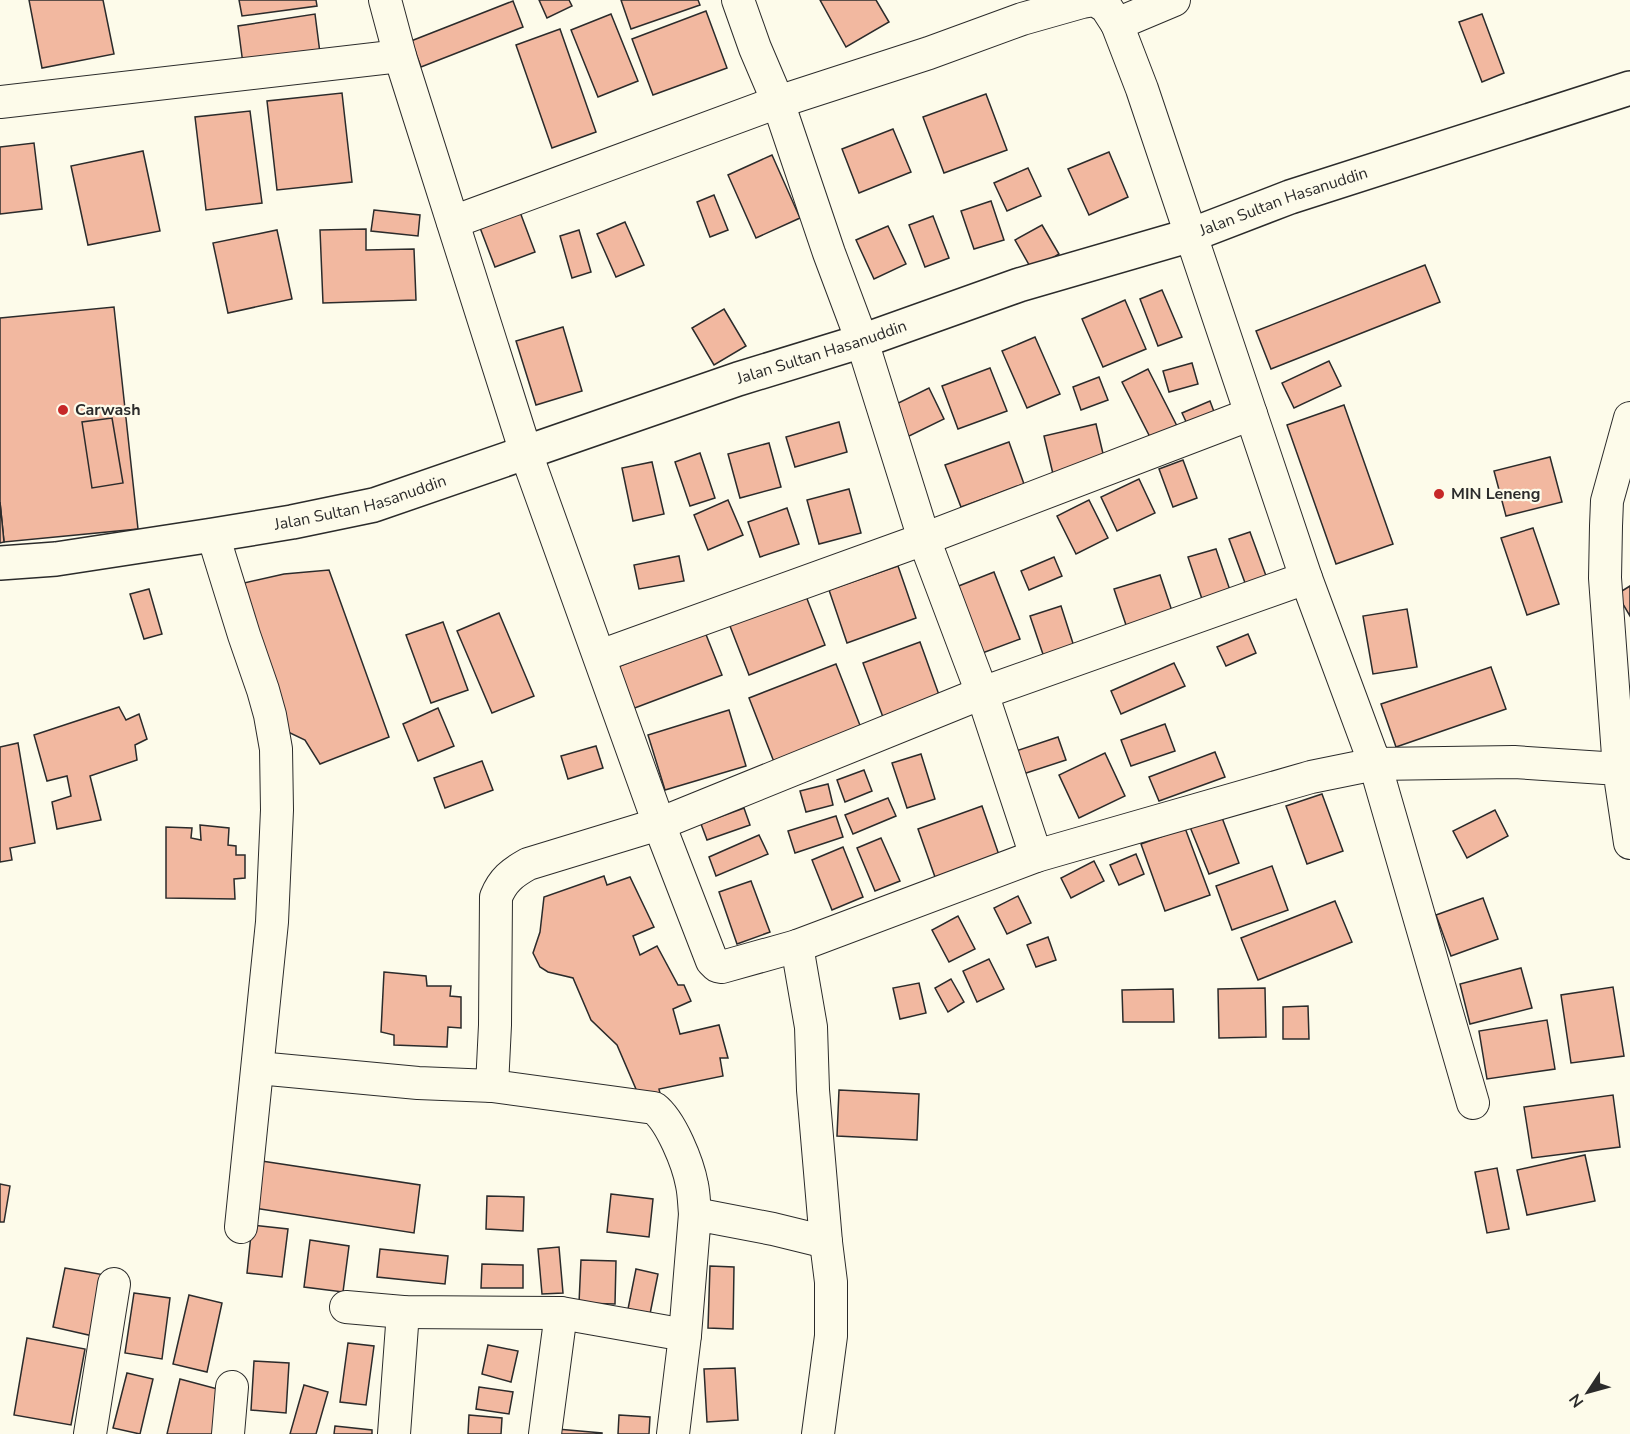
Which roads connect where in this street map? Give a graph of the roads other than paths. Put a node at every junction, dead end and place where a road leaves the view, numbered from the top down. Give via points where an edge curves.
1 (385, 0) edge
2 (738, 0) edge
3 (1174, 0) edge
4 (1117, 24) junction
5 (400, 56) junction
6 (1630, 88) edge
7 (0, 102) edge
8 (778, 102) junction
9 (453, 222) junction
10 (1191, 236) junction
11 (862, 341) junction
12 (1251, 414) junction
13 (1630, 418) edge
14 (526, 453) junction
15 (213, 535) junction
16 (924, 539) junction
17 (0, 563) edge
18 (1306, 578) junction
19 (600, 656) junction
20 (982, 693) junction
21 (1375, 764) junction
22 (1619, 769) junction
23 (659, 824) junction
24 (1630, 843) edge
25 (1036, 856) junction
26 (797, 946) junction
27 (258, 1068) junction
28 (492, 1086) junction
29 (1473, 1103) dead end
30 (695, 1214) junction
31 (241, 1227) dead end
32 (825, 1242) junction
33 (114, 1284) dead end
34 (346, 1307) dead end
35 (403, 1312) junction
36 (561, 1313) junction
37 (685, 1335) junction
38 (232, 1387) dead end
39 (90, 1434) edge
40 (228, 1434) edge
41 (394, 1434) edge
42 (545, 1434) edge
43 (673, 1434) edge
44 (818, 1434) edge

1 - 5 street
2 - 8 street
3 - 4 street
4 - 8 street via 1098,2 1082,2
4 - 10 street
5 - 7 street
5 - 9 street
6 - 10 main road, Jalan Sultan Hasanuddin via 1290,197
8 - 9 street
8 - 11 street
9 - 14 street
10 - 11 main road, Jalan Sultan Hasanuddin via 1019,285
10 - 12 street
11 - 14 main road, Jalan Sultan Hasanuddin via 738,379
11 - 16 street
12 - 16 street
12 - 18 street
13 - 22 street via 1609,493 1606,526 1605,578
14 - 15 main road, Jalan Sultan Hasanuddin via 374,505
14 - 19 street
15 - 17 main road, Jalan Sultan Hasanuddin via 56,559
15 - 27 street via 263,690 276,749 278,810 272,922
16 - 19 street
16 - 20 street
18 - 20 street
18 - 21 street
19 - 23 street
20 - 23 street
20 - 25 street
21 - 22 street via 1514,762
21 - 25 street via 1311,777
21 - 29 street
22 - 24 street
23 - 26 street via 717,966 733,966
23 - 28 street via 528,864 511,873 501,885 496,897
25 - 26 street
26 - 32 street via 811,1027
27 - 28 street
27 - 31 street
28 - 30 street via 654,1108 669,1124 689,1173
30 - 32 street
30 - 37 street
32 - 44 street via 831,1282 831,1336
33 - 39 street
34 - 35 street
35 - 36 street
35 - 41 street
36 - 37 street
36 - 42 street
37 - 43 street
38 - 40 street

